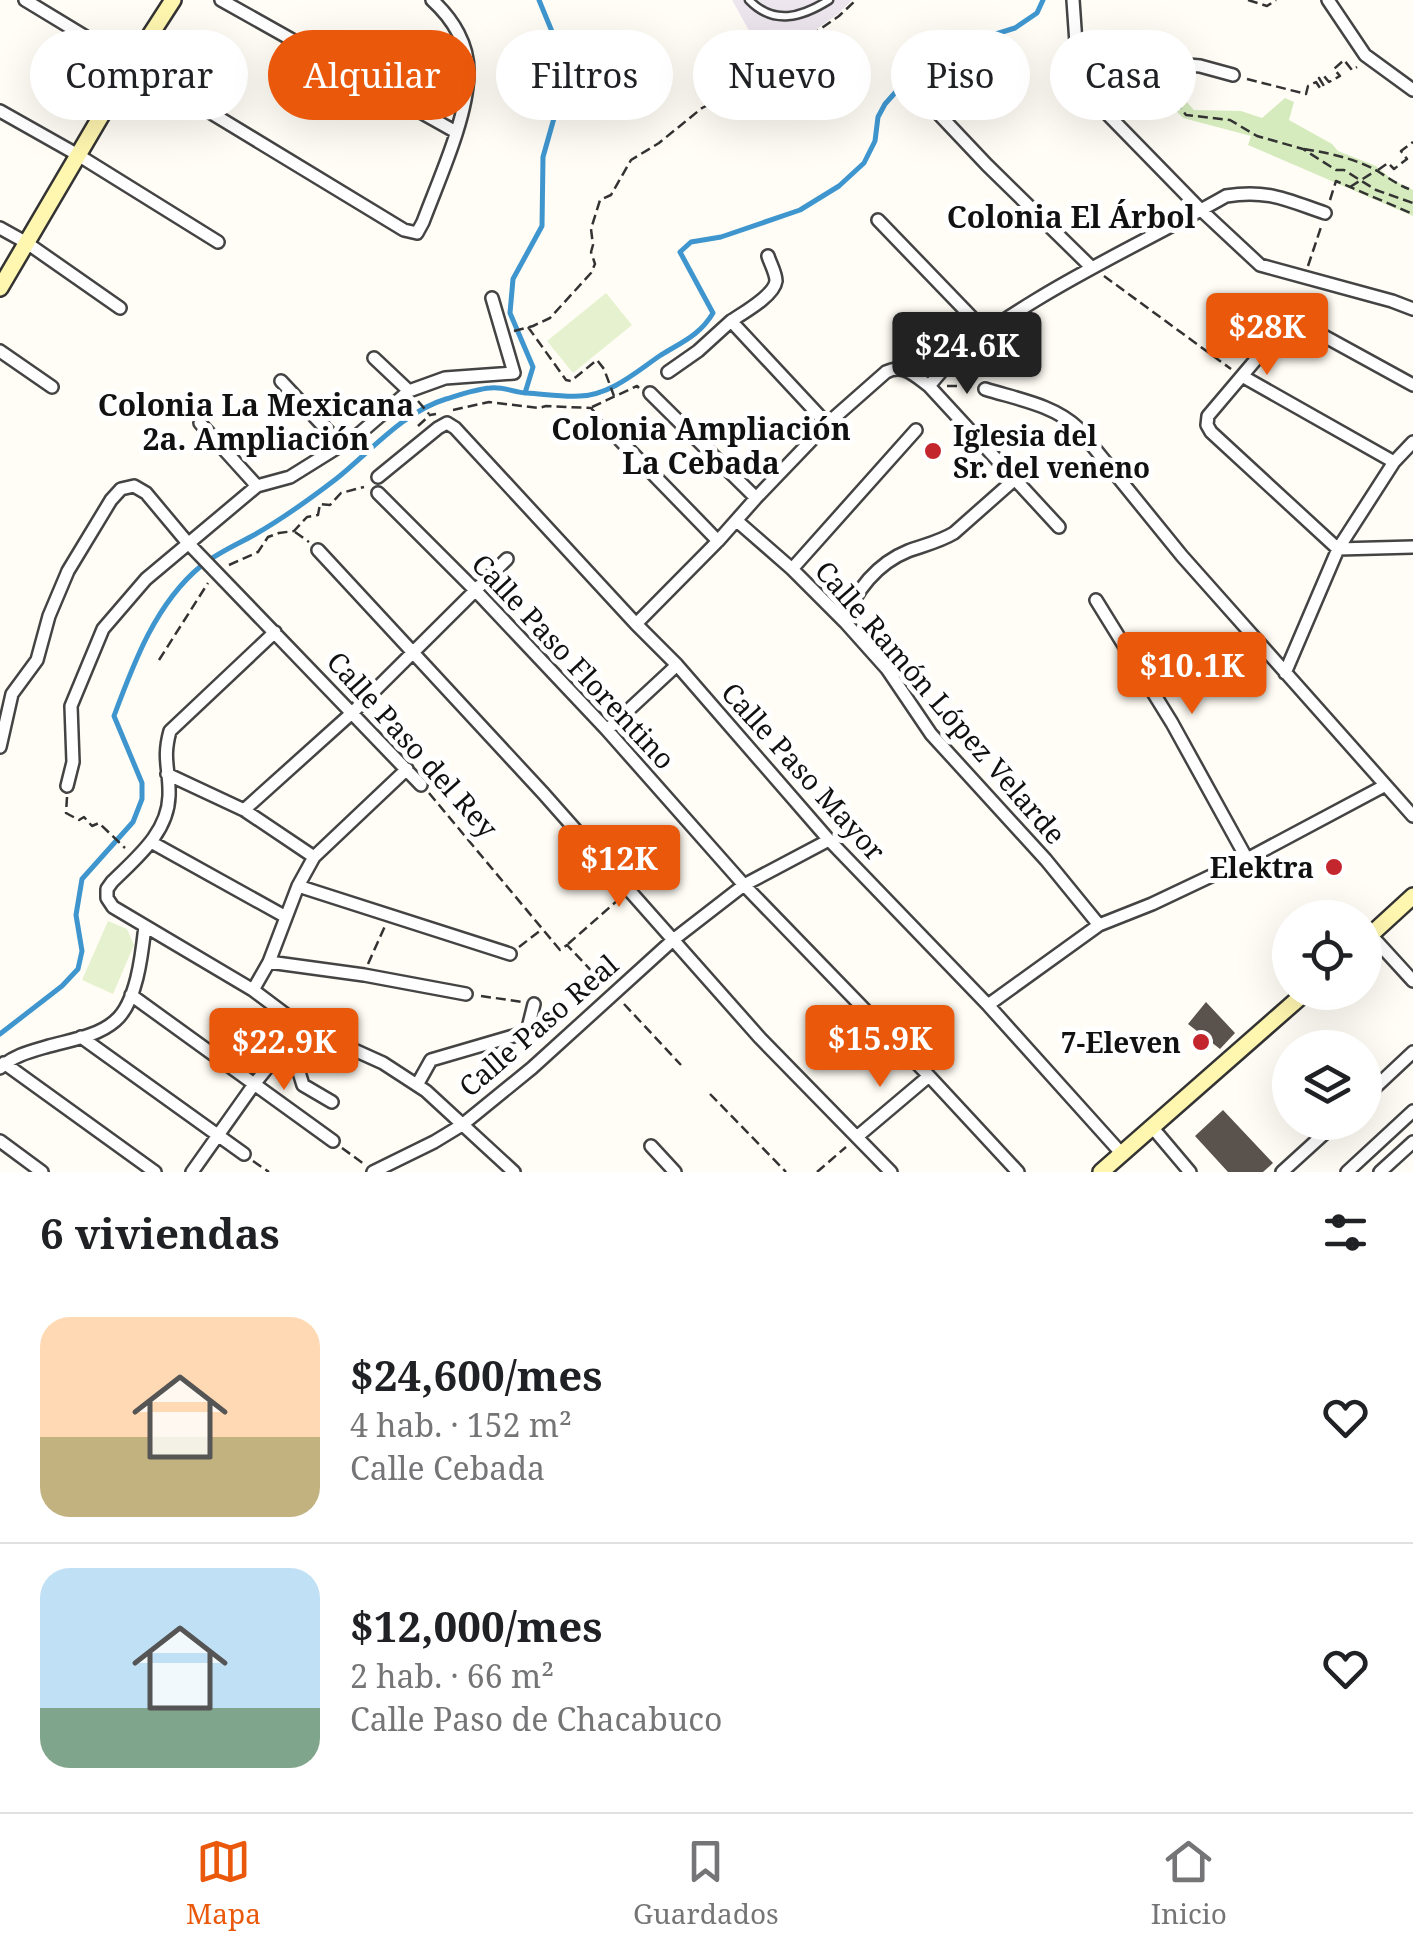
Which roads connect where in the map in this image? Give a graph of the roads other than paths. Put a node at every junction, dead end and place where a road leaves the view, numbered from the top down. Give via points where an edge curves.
1 (25, 0) edge
2 (173, 0) edge
3 (220, 0) edge
4 (432, 0) edge
5 (749, 0) edge
6 (829, 0) edge
7 (1073, 0) edge
8 (1328, 0) edge
9 (73, 30) edge
10 (153, 30) edge
11 (1233, 75) road end
12 (1413, 90) edge
13 (0, 111) edge
14 (99, 120) edge
15 (221, 120) edge
16 (945, 120) edge
17 (1113, 120) edge
18 (456, 132) junction
19 (78, 156) junction
20 (1201, 210) junction
21 (1325, 213) road end
22 (878, 220) dead end
23 (0, 228) edge
24 (218, 242) dead end
25 (26, 243) junction
26 (768, 256) dead end
27 (1091, 266) junction
28 (0, 288) edge
29 (492, 298) dead end
30 (120, 308) dead end
31 (1413, 309) edge
32 (731, 321) junction
33 (985, 331) junction
34 (0, 352) edge
35 (374, 358) dead end
36 (668, 372) dead end
37 (1242, 376) junction
38 (281, 380) dead end
39 (1413, 385) edge
40 (929, 386) junction
41 (52, 387) dead end
42 (985, 389) dead end
43 (409, 391) junction
44 (650, 393) road end
45 (200, 423) dead end
46 (827, 424) junction
47 (916, 430) dead end
48 (613, 433) dead end
49 (1413, 442) edge
50 (341, 445) junction
51 (1394, 462) junction
52 (378, 477) dead end
53 (1015, 479) junction
54 (257, 486) junction
55 (378, 494) dead end
56 (756, 498) junction
57 (737, 520) junction
58 (1059, 527) dead end
59 (718, 542) junction
60 (191, 546) junction
61 (1413, 547) edge
62 (1338, 549) junction
63 (318, 550) road end
64 (507, 559) dead end
65 (792, 569) junction
66 (475, 590) junction
67 (1096, 600) dead end
68 (845, 622) junction
69 (636, 624) junction
70 (275, 632) junction
71 (412, 653) junction
72 (677, 665) junction
73 (1285, 673) junction
74 (353, 712) junction
75 (607, 730) junction
76 (0, 748) edge
77 (407, 769) junction
78 (166, 774) junction
79 (421, 785) road end
80 (68, 786) dead end
81 (1384, 786) junction
82 (244, 810) junction
83 (1413, 816) edge
84 (829, 840) junction
85 (151, 842) junction
86 (314, 857) junction
87 (1247, 859) junction
88 (744, 885) junction
89 (298, 886) junction
90 (1413, 896) edge
91 (286, 917) junction
92 (1099, 925) junction
93 (1382, 925) edge
94 (145, 926) junction
95 (672, 940) junction
96 (1382, 951) edge
97 (510, 954) road end
98 (269, 962) junction
99 (1413, 981) edge
100 (253, 990) junction
101 (466, 994) road end
102 (132, 995) junction
103 (534, 1004) road end
104 (988, 1005) junction
105 (1285, 1010) edge
106 (301, 1026) junction
107 (80, 1037) junction
108 (289, 1040) junction
109 (1413, 1052) edge
110 (2, 1065) edge
111 (929, 1076) junction
112 (1382, 1080) edge
113 (255, 1083) junction
114 (417, 1085) junction
115 (332, 1102) dead end
116 (1413, 1111) edge
117 (462, 1125) junction
118 (1152, 1127) junction
119 (218, 1135) junction
120 (858, 1136) junction
121 (1317, 1140) edge
122 (333, 1141) road end
123 (0, 1142) edge
124 (1413, 1142) edge
125 (650, 1146) dead end
126 (244, 1154) road end
127 (1122, 1154) junction
128 (1354, 1170) edge
129 (42, 1172) edge
130 (155, 1172) edge
131 (192, 1172) edge
132 (373, 1172) edge
133 (514, 1172) edge
134 (676, 1172) edge
135 (891, 1172) edge
136 (1018, 1172) edge
137 (1101, 1172) edge
138 (1190, 1172) edge
139 (1282, 1172) edge
140 (1380, 1172) edge

1 - 9 street
2 - 10 street
3 - 18 street
4 - 18 street via 461,38 468,70
5 - 6 lane via 780,17 808,14
7 - 11 street via 1076,43
8 - 12 street via 1368,57
13 - 19 street
14 - 19 street
15 - 18 street via 416,232
16 - 27 street
17 - 20 street
19 - 24 street
19 - 25 street
20 - 21 street via 1249,192
20 - 27 street
20 - 31 street via 1260,265
22 - 33 street
23 - 25 street
25 - 28 street
25 - 30 street
26 - 32 street via 773,288
27 - 33 street
29 - 43 street via 514,373 445,378
32 - 36 street
32 - 46 street
33 - 40 street
34 - 41 street
35 - 43 street
37 - 39 street via 1291,318
37 - 51 street
37 - 62 street via 1207,425
38 - 50 street
40 - 46 street via 893,368
40 - 53 street
42 - 73 street via 1066,416
43 - 50 street
44 - 56 street
45 - 54 street
46 - 56 street
47 - 65 street
48 - 59 street
49 - 51 street
50 - 54 street via 290,476
51 - 62 street
52 - 69 street, Calle Paso Mayor via 447,423
53 - 58 street
53 - 68 street via 954,533 889,561 860,590
54 - 60 street
55 - 66 street, Calle Paso Florentino
56 - 57 street
57 - 59 street
57 - 65 street, Calle Ramón López Velarde
59 - 69 street
60 - 70 street, Calle Paso del Rey
60 - 76 street, Calle Paso del Rey via 146,493 134,486 121,489 68,571 37,660 12,694
60 - 80 street via 146,579 103,629 71,706
61 - 62 street
62 - 73 street
63 - 71 street
64 - 66 street
65 - 68 street, Calle Ramón López Velarde
66 - 71 street
66 - 75 street, Calle Paso Florentino
67 - 87 street
68 - 92 street, Calle Ramón López Velarde via 931,734
69 - 72 street, Calle Paso Mayor
70 - 74 street, Calle Paso del Rey
70 - 78 street via 170,731
71 - 74 street
71 - 95 street
72 - 75 street
72 - 84 street, Calle Paso Mayor
73 - 81 street
74 - 77 street, Calle Paso del Rey
74 - 82 street
75 - 88 street, Calle Paso Florentino
77 - 79 street, Calle Paso del Rey
77 - 86 street
78 - 82 street
78 - 85 street via 170,798
81 - 83 street
81 - 87 street
82 - 86 street
84 - 88 street, Calle Paso Real
84 - 104 street, Calle Paso Mayor
85 - 91 street
85 - 94 street via 106,889 113,907
86 - 89 street
87 - 92 street
88 - 95 street, Calle Paso Real
88 - 111 street, Calle Paso Florentino
89 - 91 street
89 - 97 street
90 - 93 street
91 - 98 street
92 - 104 street
94 - 100 street
94 - 102 street
95 - 117 street, Calle Paso Real
95 - 120 street
96 - 99 street
98 - 100 street
98 - 101 street
100 - 106 street
102 - 107 street via 118,1020
102 - 113 street
103 - 114 street via 527,1032 431,1060
104 - 127 street, Calle Paso Mayor
105 - 118 street
106 - 108 street
106 - 114 street
107 - 110 street
107 - 119 street
108 - 113 street
108 - 115 street via 303,1085
109 - 112 street
110 - 130 street
111 - 120 street
111 - 136 street, Calle Paso Florentino
113 - 119 street
113 - 122 street
114 - 117 street
116 - 128 street
117 - 132 street, Calle Paso Real
117 - 133 street
118 - 127 street
118 - 138 street
119 - 126 street
119 - 131 street
120 - 135 street
121 - 139 street
123 - 129 street
124 - 140 street
125 - 134 street
127 - 137 street

